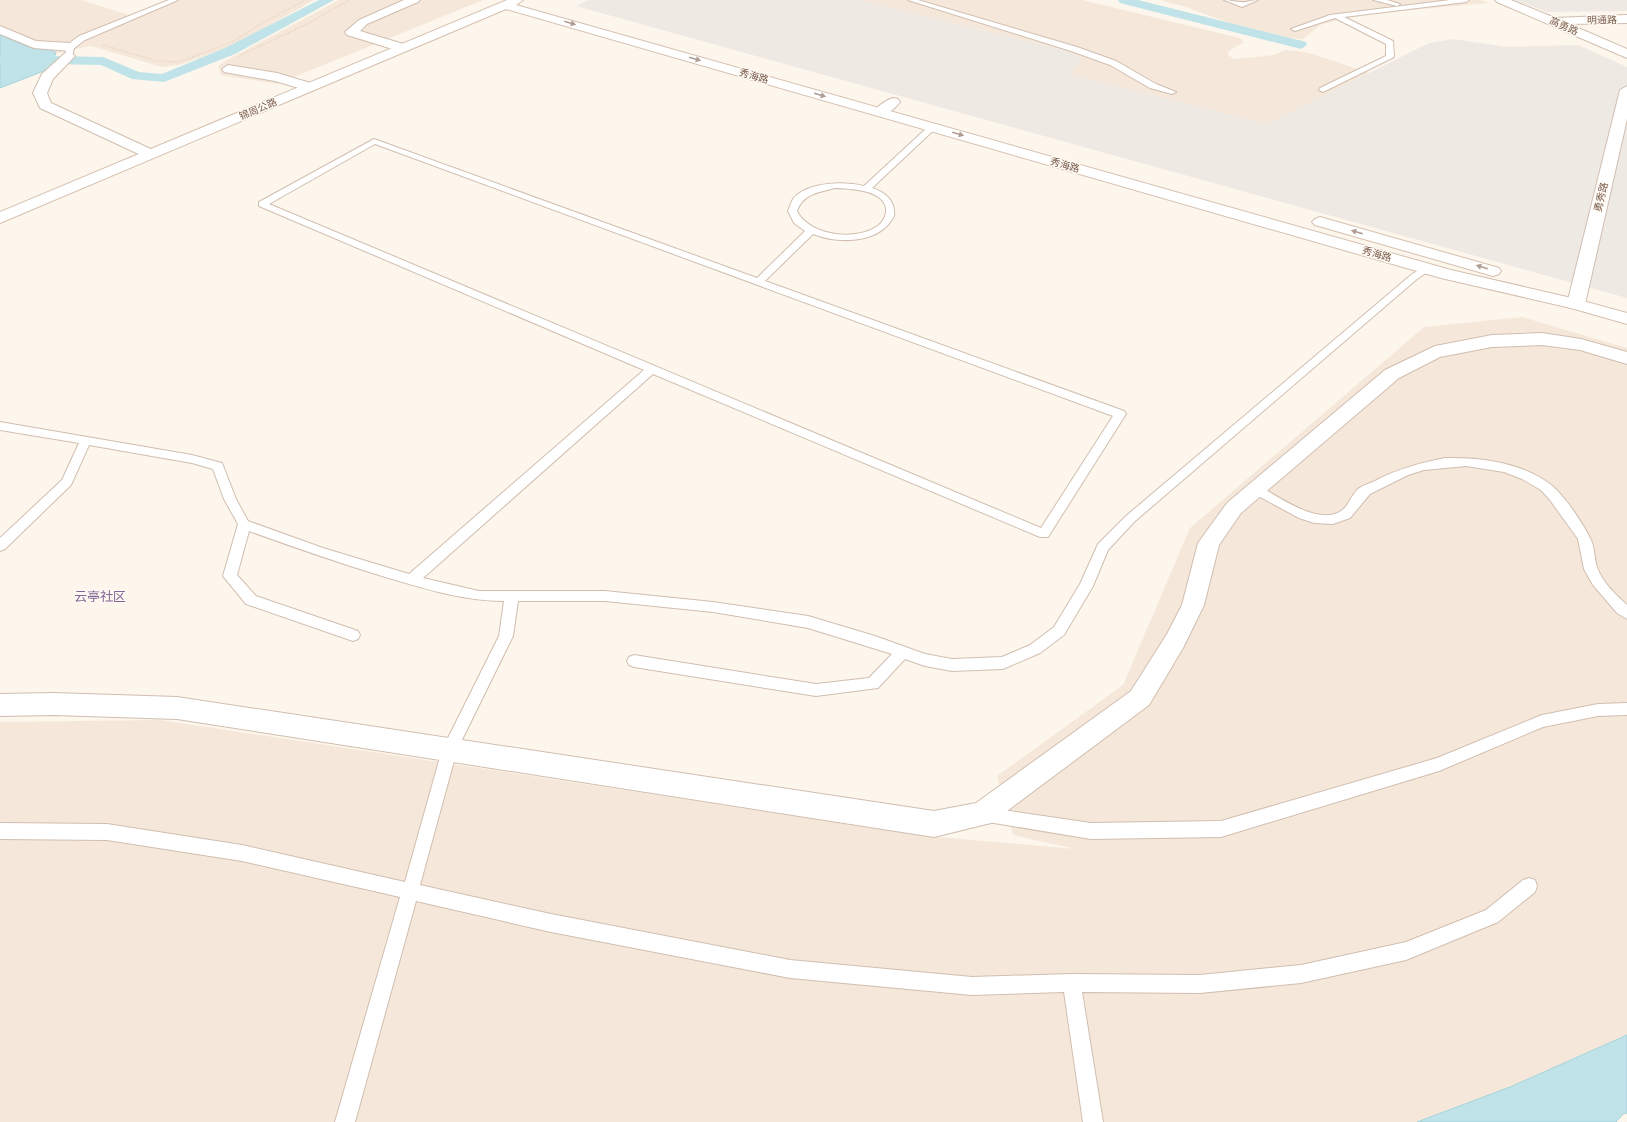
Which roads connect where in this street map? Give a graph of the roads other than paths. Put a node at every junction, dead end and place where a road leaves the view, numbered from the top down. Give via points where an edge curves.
1 (175, 0) edge
2 (414, 0) edge
3 (528, 0) edge
4 (911, 0) edge
5 (1227, 0) edge
6 (1255, 0) edge
7 (1376, 0) edge
8 (1466, 0) edge
9 (1501, 0) edge
10 (511, 2) edge
11 (1408, 7) junction
12 (481, 15) junction
13 (541, 15) junction
14 (1336, 16) junction
15 (1627, 19) edge
16 (1552, 21) junction
17 (1295, 29) dead end
18 (0, 30) edge
19 (403, 48) junction
20 (70, 51) junction
21 (1627, 54) edge
22 (228, 69) road end
23 (309, 87) junction
24 (1324, 90) dead end
25 (1627, 90) edge
26 (1172, 92) dead end
27 (893, 102) junction
28 (880, 112) junction
29 (933, 127) junction
30 (992, 130) dead end
31 (150, 154) junction
32 (865, 188) junction
33 (0, 218) edge
34 (1306, 218) dead end
35 (810, 232) junction
36 (1428, 268) junction
37 (758, 282) junction
38 (1577, 299) junction
39 (1627, 308) edge
40 (1627, 319) edge
41 (1627, 358) edge
42 (652, 369) junction
43 (0, 426) edge
44 (86, 440) junction
45 (1255, 490) junction
46 (244, 524) junction
47 (0, 546) edge
48 (411, 580) junction
49 (512, 596) junction
50 (1627, 614) edge
51 (353, 635) dead end
52 (903, 652) junction
53 (634, 661) dead end
54 (0, 705) edge
55 (1627, 710) edge
56 (450, 750) junction
57 (982, 814) junction
58 (0, 831) edge
59 (1529, 886) dead end
60 (410, 892) junction
61 (1072, 983) junction
62 (345, 1122) edge
63 (1093, 1122) edge

1 - 20 lane via 82,38
2 - 19 main road via 363,22 351,32
3 - 27 main road, 秀海路
4 - 26 lane via 1074,49 1113,63 1153,86
5 - 6 lane via 1242,4
7 - 11 lane
8 - 11 lane
9 - 16 main road, 高勇路
10 - 12 main road, 锦周公路
10 - 13 main road, 秀海路
11 - 14 lane
12 - 13 main road
12 - 19 main road, 锦周公路
13 -> 28 main road, 秀海路
14 - 17 lane
14 - 24 lane via 1390,43 1390,57
15 - 16 main road, 明通路
16 - 21 main road, 高勇路
18 - 20 main road via 34,44
19 - 23 main road, 锦周公路
20 - 31 main road via 47,77 40,93 45,105
22 - 23 main road via 277,77
23 - 31 main road, 锦周公路
25 - 38 main road, 勇秀路
27 - 28 main road
27 - 30 main road, 秀海路
28 - 29 main road, 秀海路
29 - 32 lane
29 -> 36 main road, 秀海路
31 - 33 main road, 锦周公路
32 - 35 lane via 835,185 820,188 797,199 793,216
32 - 35 lane via 878,194 891,209 890,218 884,226 853,237 825,236
38 -> 34 main road, 秀海路
35 - 37 lane
36 - 38 main road, 秀海路
36 - 52 lane via 1414,277 1130,519 1103,548 1086,586 1059,631 1035,649 1003,663 952,665 925,660
37 - 42 lane via 1120,414 1044,534
37 - 42 lane via 374,141 262,204
38 - 39 main road, 秀海路
38 - 40 main road, 秀海路
41 - 45 main road via 1581,345 1542,340 1492,341 1435,352 1392,374
42 - 48 lane
43 - 44 lane
44 - 46 lane via 218,466 230,499
44 - 47 lane via 67,482
45 - 50 lane via 1307,517 1332,520 1350,512 1362,493 1395,475 1432,464 1473,460 1512,470 1546,488 1568,515 1586,541 1591,569 1610,598
45 - 57 main road via 1234,508 1209,543 1193,605 1175,641 1140,698
46 - 48 lane via 319,552
46 - 51 lane via 230,576 251,600
48 - 49 lane via 479,596
49 - 52 lane via 605,596 713,607 808,622
49 - 56 lane via 506,636
52 - 53 lane via 872,684 816,690
54 - 56 main road via 177,708
55 - 57 lane via 1598,710 1542,720 1439,764 1220,829 1091,831
56 - 57 main road via 934,824
56 - 60 lane
58 - 60 lane via 107,832 242,853
59 - 61 lane via 1492,916 1406,951 1302,974 1200,984
60 - 61 lane via 551,924 790,968 972,986
60 - 62 lane
61 - 63 lane

